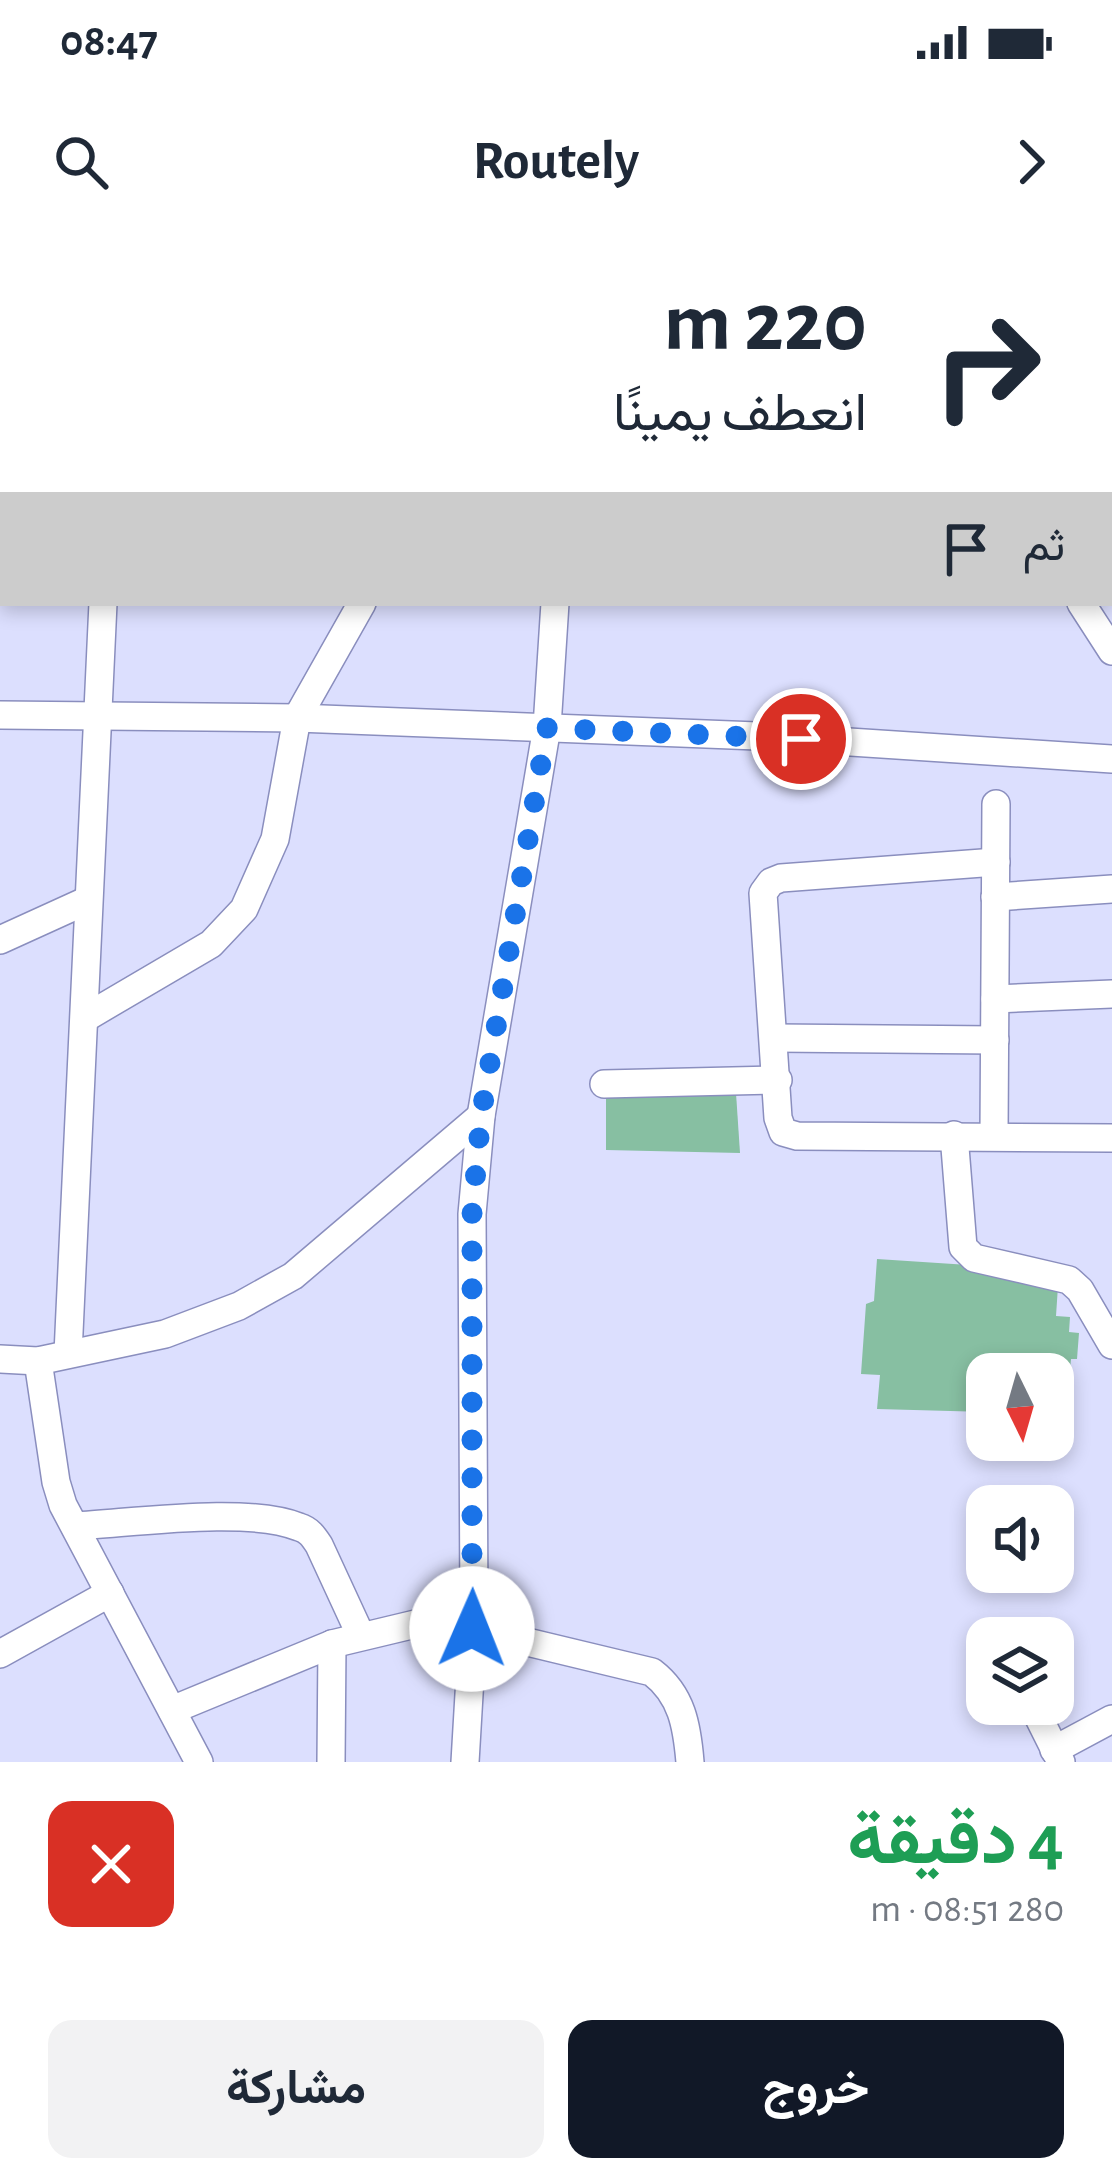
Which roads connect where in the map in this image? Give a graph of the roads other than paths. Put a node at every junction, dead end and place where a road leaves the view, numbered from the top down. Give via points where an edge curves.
1 (103, 606) edge
2 (360, 606) edge
3 (555, 606) edge
4 (1083, 606) edge
5 (1112, 651) edge
6 (0, 715) edge
7 (100, 718) junction
8 (297, 718) junction
9 (547, 728) junction
10 (1112, 760) edge
11 (995, 804) dead end
12 (995, 862) junction
13 (1112, 889) edge
14 (995, 897) junction
15 (88, 900) junction
16 (0, 940) edge
17 (1112, 994) edge
18 (995, 999) junction
19 (85, 1018) junction
20 (775, 1038) junction
21 (995, 1040) junction
22 (778, 1080) junction
23 (604, 1084) dead end
24 (481, 1116) junction
25 (954, 1135) junction
26 (994, 1135) junction
27 (1112, 1138) edge
28 (1112, 1345) edge
29 (68, 1354) junction
30 (0, 1359) edge
31 (38, 1361) junction
32 (75, 1526) junction
33 (110, 1593) junction
34 (473, 1619) junction
35 (361, 1636) junction
36 (332, 1644) junction
37 (0, 1654) edge
38 (172, 1710) junction
39 (1112, 1718) edge
40 (1042, 1725) edge
41 (1058, 1756) edge
42 (198, 1762) edge
43 (331, 1762) edge
44 (465, 1762) edge
45 (690, 1762) edge

1 - 7 street
2 - 8 street
3 - 9 street
4 - 5 street
6 - 7 street
7 - 8 street
7 - 15 street
8 - 9 street
8 - 19 street via 275,839 244,909 211,944
9 - 10 street
9 - 24 street
11 - 12 street
12 - 14 street
12 - 20 street via 771,882 764,893
13 - 14 street
14 - 18 street
15 - 16 street
15 - 19 street
17 - 18 street
18 - 21 street
19 - 29 street
20 - 21 street
20 - 22 street
21 - 26 street
22 - 23 street
22 - 25 street via 783,1132
24 - 29 street via 293,1276 165,1334
24 - 34 street via 472,1214
25 - 26 street
25 - 28 street via 963,1247 974,1258 1069,1280
26 - 27 street
29 - 31 street
30 - 31 street
31 - 32 street via 56,1482
32 - 33 street
32 - 35 street via 230,1518 294,1524 320,1545
33 - 37 street
33 - 38 street
34 - 35 street
34 - 44 street
34 - 45 street via 652,1672 670,1686 687,1726
35 - 36 street
36 - 38 street
36 - 43 street
38 - 42 street
39 - 41 street
40 - 41 street

